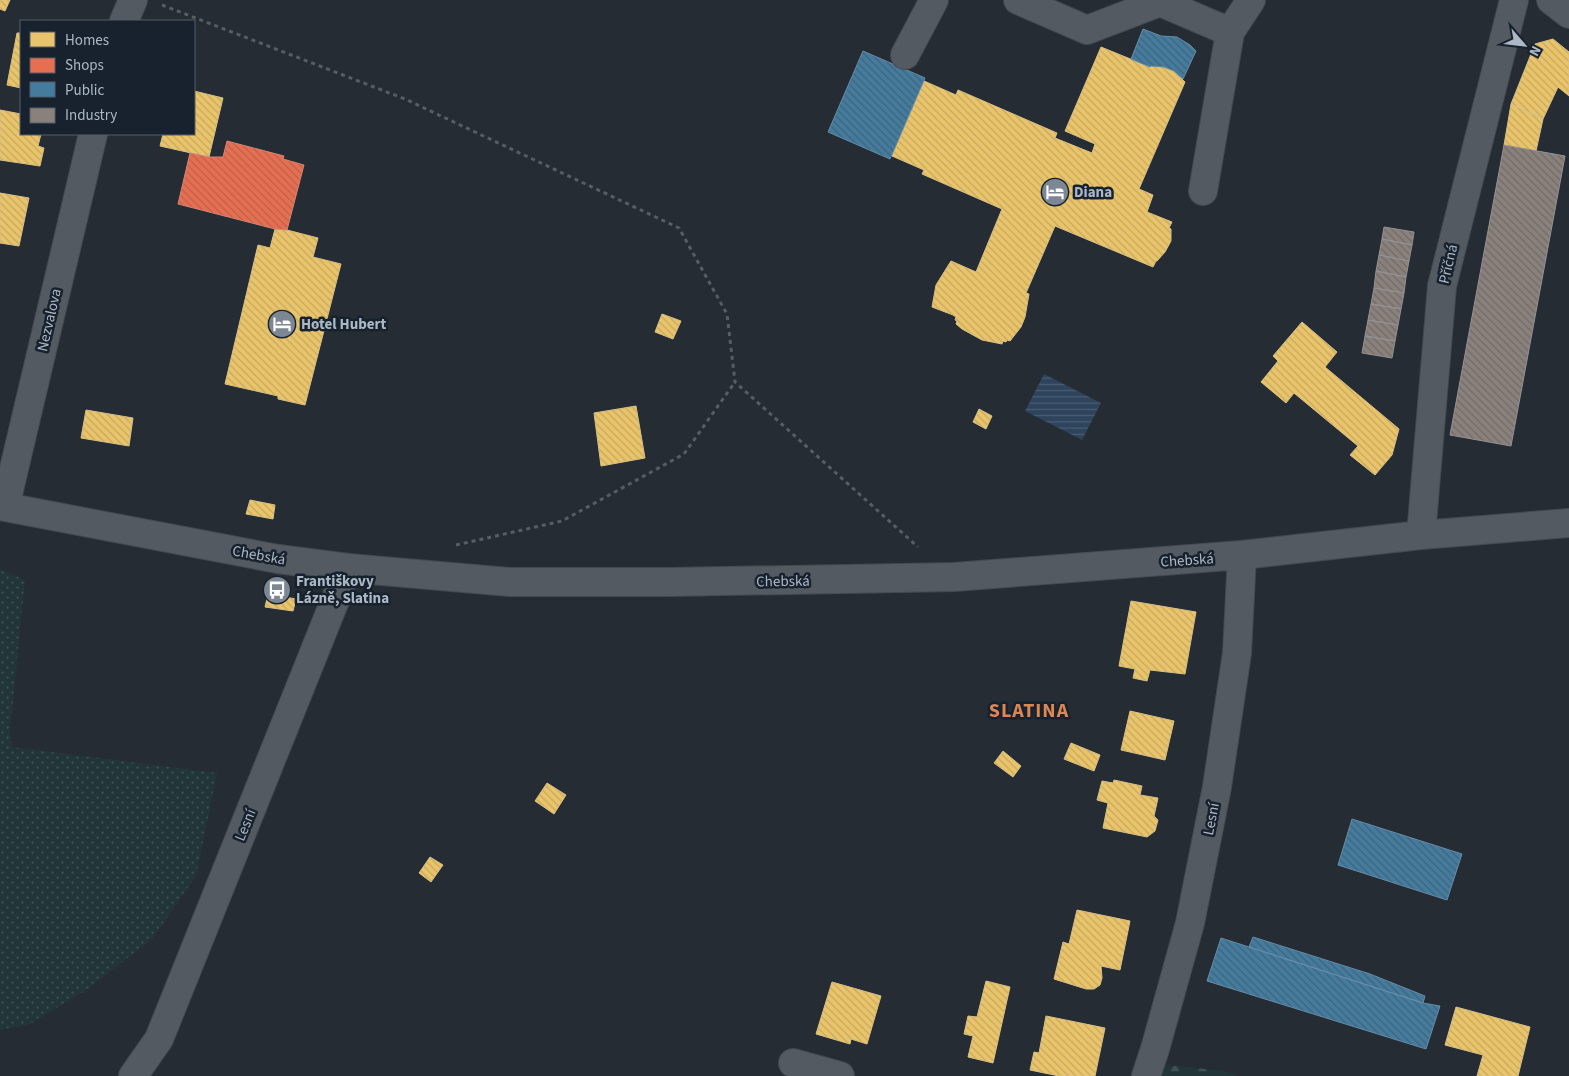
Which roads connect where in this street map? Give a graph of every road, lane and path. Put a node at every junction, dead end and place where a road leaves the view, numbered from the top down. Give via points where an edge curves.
1 (133, 0) edge
2 (934, 0) edge
3 (1018, 0) edge
4 (1251, 0) edge
5 (1514, 0) edge
6 (1551, 0) edge
7 (159, 4) dead end
8 (1569, 14) edge
9 (124, 20) edge
10 (1230, 32) junction
11 (905, 55) dead end
12 (93, 135) edge
13 (1203, 191) dead end
14 (735, 382) junction
15 (2, 506) edge
16 (1569, 523) edge
17 (1421, 535) junction
18 (455, 545) dead end
19 (1242, 555) junction
20 (348, 568) junction
21 (954, 577) junction
22 (793, 1063) dead end
23 (133, 1076) edge
24 (840, 1076) edge
25 (1146, 1076) edge

1 - 9 street
2 - 11 street
3 - 10 street via 1087,30 1160,2
4 - 10 street
5 - 17 street, Příčná via 1442,286
6 - 8 street
7 - 14 path via 405,99 679,228 727,314
10 - 13 street
12 - 15 street, Nezvalova
14 - 18 path via 684,454 562,521
14 - 21 path
15 - 20 street, Chebská via 278,560
16 - 17 street, Chebská
17 - 19 street, Chebská
19 - 21 street, Chebská
19 - 25 street, Lesní via 1237,653 1217,786 1190,923
20 - 21 street, Chebská via 510,582
20 - 23 street, Lesní via 159,1038
22 - 24 street

